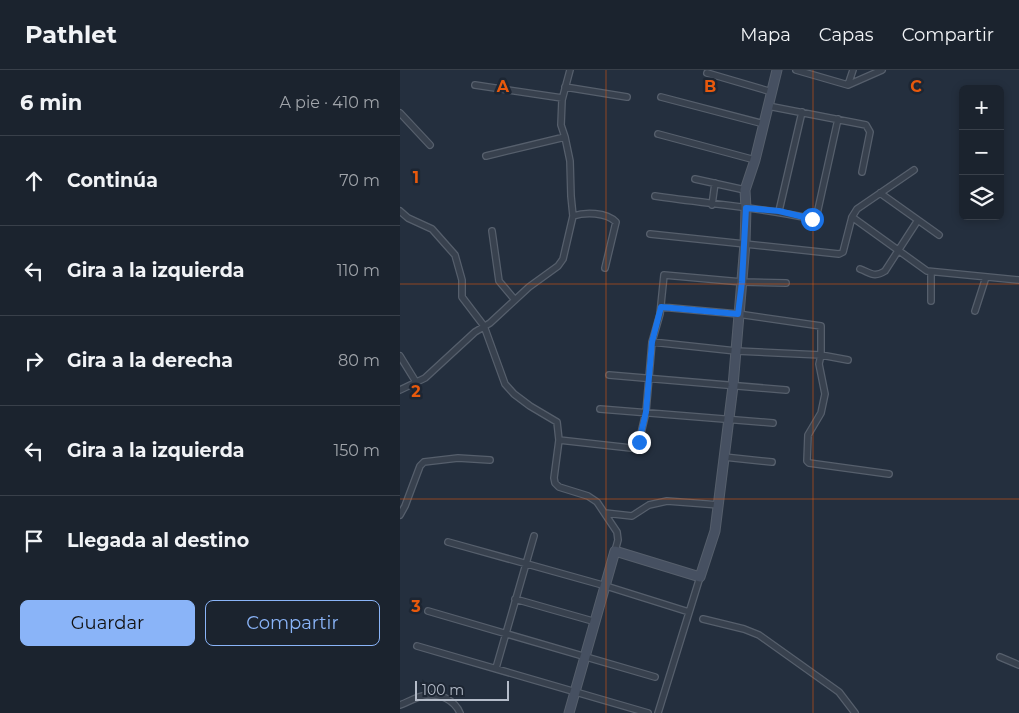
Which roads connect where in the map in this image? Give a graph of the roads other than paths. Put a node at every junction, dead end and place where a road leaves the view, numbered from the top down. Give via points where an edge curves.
1 (570, 70) edge
2 (778, 70) edge
3 (796, 70) edge
4 (853, 70) edge
5 (882, 70) edge
6 (707, 73) dead end
7 (817, 73) edge
8 (475, 85) dead end
9 (848, 85) junction
10 (565, 87) junction
11 (772, 92) junction
12 (627, 97) dead end
13 (562, 98) junction
14 (661, 98) dead end
15 (768, 106) junction
16 (802, 112) junction
17 (400, 113) edge
18 (838, 119) junction
19 (764, 124) junction
20 (658, 134) dead end
21 (565, 137) junction
22 (430, 145) dead end
23 (486, 156) dead end
24 (755, 160) junction
25 (914, 170) dead end
26 (862, 172) dead end
27 (695, 179) dead end
28 (715, 183) junction
29 (745, 190) junction
30 (880, 193) junction
31 (655, 196) dead end
32 (712, 205) junction
33 (746, 208) junction
34 (400, 210) edge
35 (779, 211) junction
36 (573, 216) junction
37 (852, 217) junction
38 (918, 220) junction
39 (492, 231) dead end
40 (650, 234) dead end
41 (939, 235) dead end
42 (745, 244) junction
43 (898, 250) junction
44 (605, 268) dead end
45 (860, 269) dead end
46 (932, 273) junction
47 (986, 277) junction
48 (1019, 280) edge
49 (742, 282) junction
50 (786, 283) dead end
51 (515, 300) junction
52 (931, 301) dead end
53 (661, 307) junction
54 (975, 311) dead end
55 (738, 314) junction
56 (484, 326) junction
57 (652, 342) junction
58 (736, 351) junction
59 (821, 355) junction
60 (400, 356) edge
61 (848, 360) dead end
62 (609, 375) dead end
63 (648, 378) junction
64 (416, 382) junction
65 (733, 386) junction
66 (400, 390) edge
67 (786, 390) dead end
68 (600, 409) dead end
69 (646, 412) junction
70 (729, 420) junction
71 (773, 423) dead end
72 (560, 440) junction
73 (724, 458) junction
74 (490, 460) dead end
75 (772, 462) dead end
76 (889, 474) dead end
77 (719, 505) junction
78 (605, 514) junction
79 (400, 516) edge
80 (534, 536) dead end
81 (448, 542) dead end
82 (615, 551) junction
83 (526, 565) junction
84 (700, 577) junction
85 (606, 586) junction
86 (515, 599) junction
87 (428, 611) dead end
88 (689, 612) junction
89 (703, 619) dead end
90 (596, 622) junction
91 (506, 634) junction
92 (418, 646) dead end
93 (585, 657) junction
94 (1000, 657) dead end
95 (1019, 665) edge
96 (496, 668) junction
97 (655, 677) dead end
98 (575, 691) junction
99 (400, 705) edge
100 (460, 713) edge
101 (569, 713) edge
102 (648, 713) edge
103 (658, 713) edge
104 (855, 713) edge

1 - 10 street
2 - 11 street
3 - 7 street
4 - 9 street
5 - 9 street
6 - 11 street
7 - 9 street
8 - 13 street
10 - 12 street
10 - 13 street
11 - 15 street
13 - 21 street via 561,125
14 - 19 street
15 - 16 street
15 - 19 street
16 - 18 street
16 - 35 street
17 - 22 street
18 - 26 street via 866,125 870,129
18 - 35 street via 815,218
19 - 24 street
20 - 24 street
21 - 23 street
21 - 36 street via 570,161
24 - 29 street
25 - 30 street
27 - 28 street
28 - 29 street
28 - 32 street
29 - 33 street
30 - 37 street via 857,209
30 - 38 street
31 - 32 street
32 - 33 street
33 - 35 street
33 - 42 street
34 - 56 street via 408,218 432,230 455,255 462,280 462,297
36 - 44 street via 584,213 606,216 616,222
36 - 51 street via 563,259
37 - 42 street via 843,252 838,254
37 - 43 street
38 - 41 street
38 - 43 street
39 - 51 street via 499,281
40 - 42 street
42 - 49 street
43 - 45 street via 885,271 878,275
43 - 46 street
46 - 47 street
46 - 52 street
47 - 48 street
47 - 54 street
49 - 50 street
49 - 53 street via 666,275 663,276
49 - 55 street
51 - 56 street
53 - 55 street
53 - 57 street
55 - 58 street
55 - 59 street via 821,326
56 - 64 street via 425,378
56 - 72 street via 506,384 530,406 558,422
57 - 58 street
57 - 63 street
58 - 59 street
58 - 65 street
59 - 61 street
59 - 76 street via 818,364 825,394 821,413 808,436 807,461
60 - 64 street
62 - 63 street
63 - 65 street
63 - 69 street
64 - 66 street
65 - 67 street
65 - 70 street
68 - 69 street
69 - 70 street
69 - 72 street via 639,442 631,448
70 - 71 street
70 - 73 street
72 - 78 street via 555,483 588,496
73 - 75 street
73 - 77 street
74 - 79 street via 458,458 424,462
77 - 78 street via 667,501 648,505 632,516
77 - 84 street via 715,530
78 - 82 street via 617,532
80 - 83 street
81 - 83 street
82 - 84 street
82 - 85 street
83 - 85 street
83 - 86 street
84 - 88 street
85 - 88 street
85 - 90 street
86 - 90 street
86 - 91 street
87 - 91 street
88 - 103 street
89 - 104 street via 759,635 839,692
90 - 93 street
91 - 93 street
91 - 96 street
92 - 96 street
93 - 97 street
93 - 98 street
94 - 95 street
96 - 98 street
98 - 101 street
98 - 102 street
99 - 100 street via 426,695 439,696 450,700

